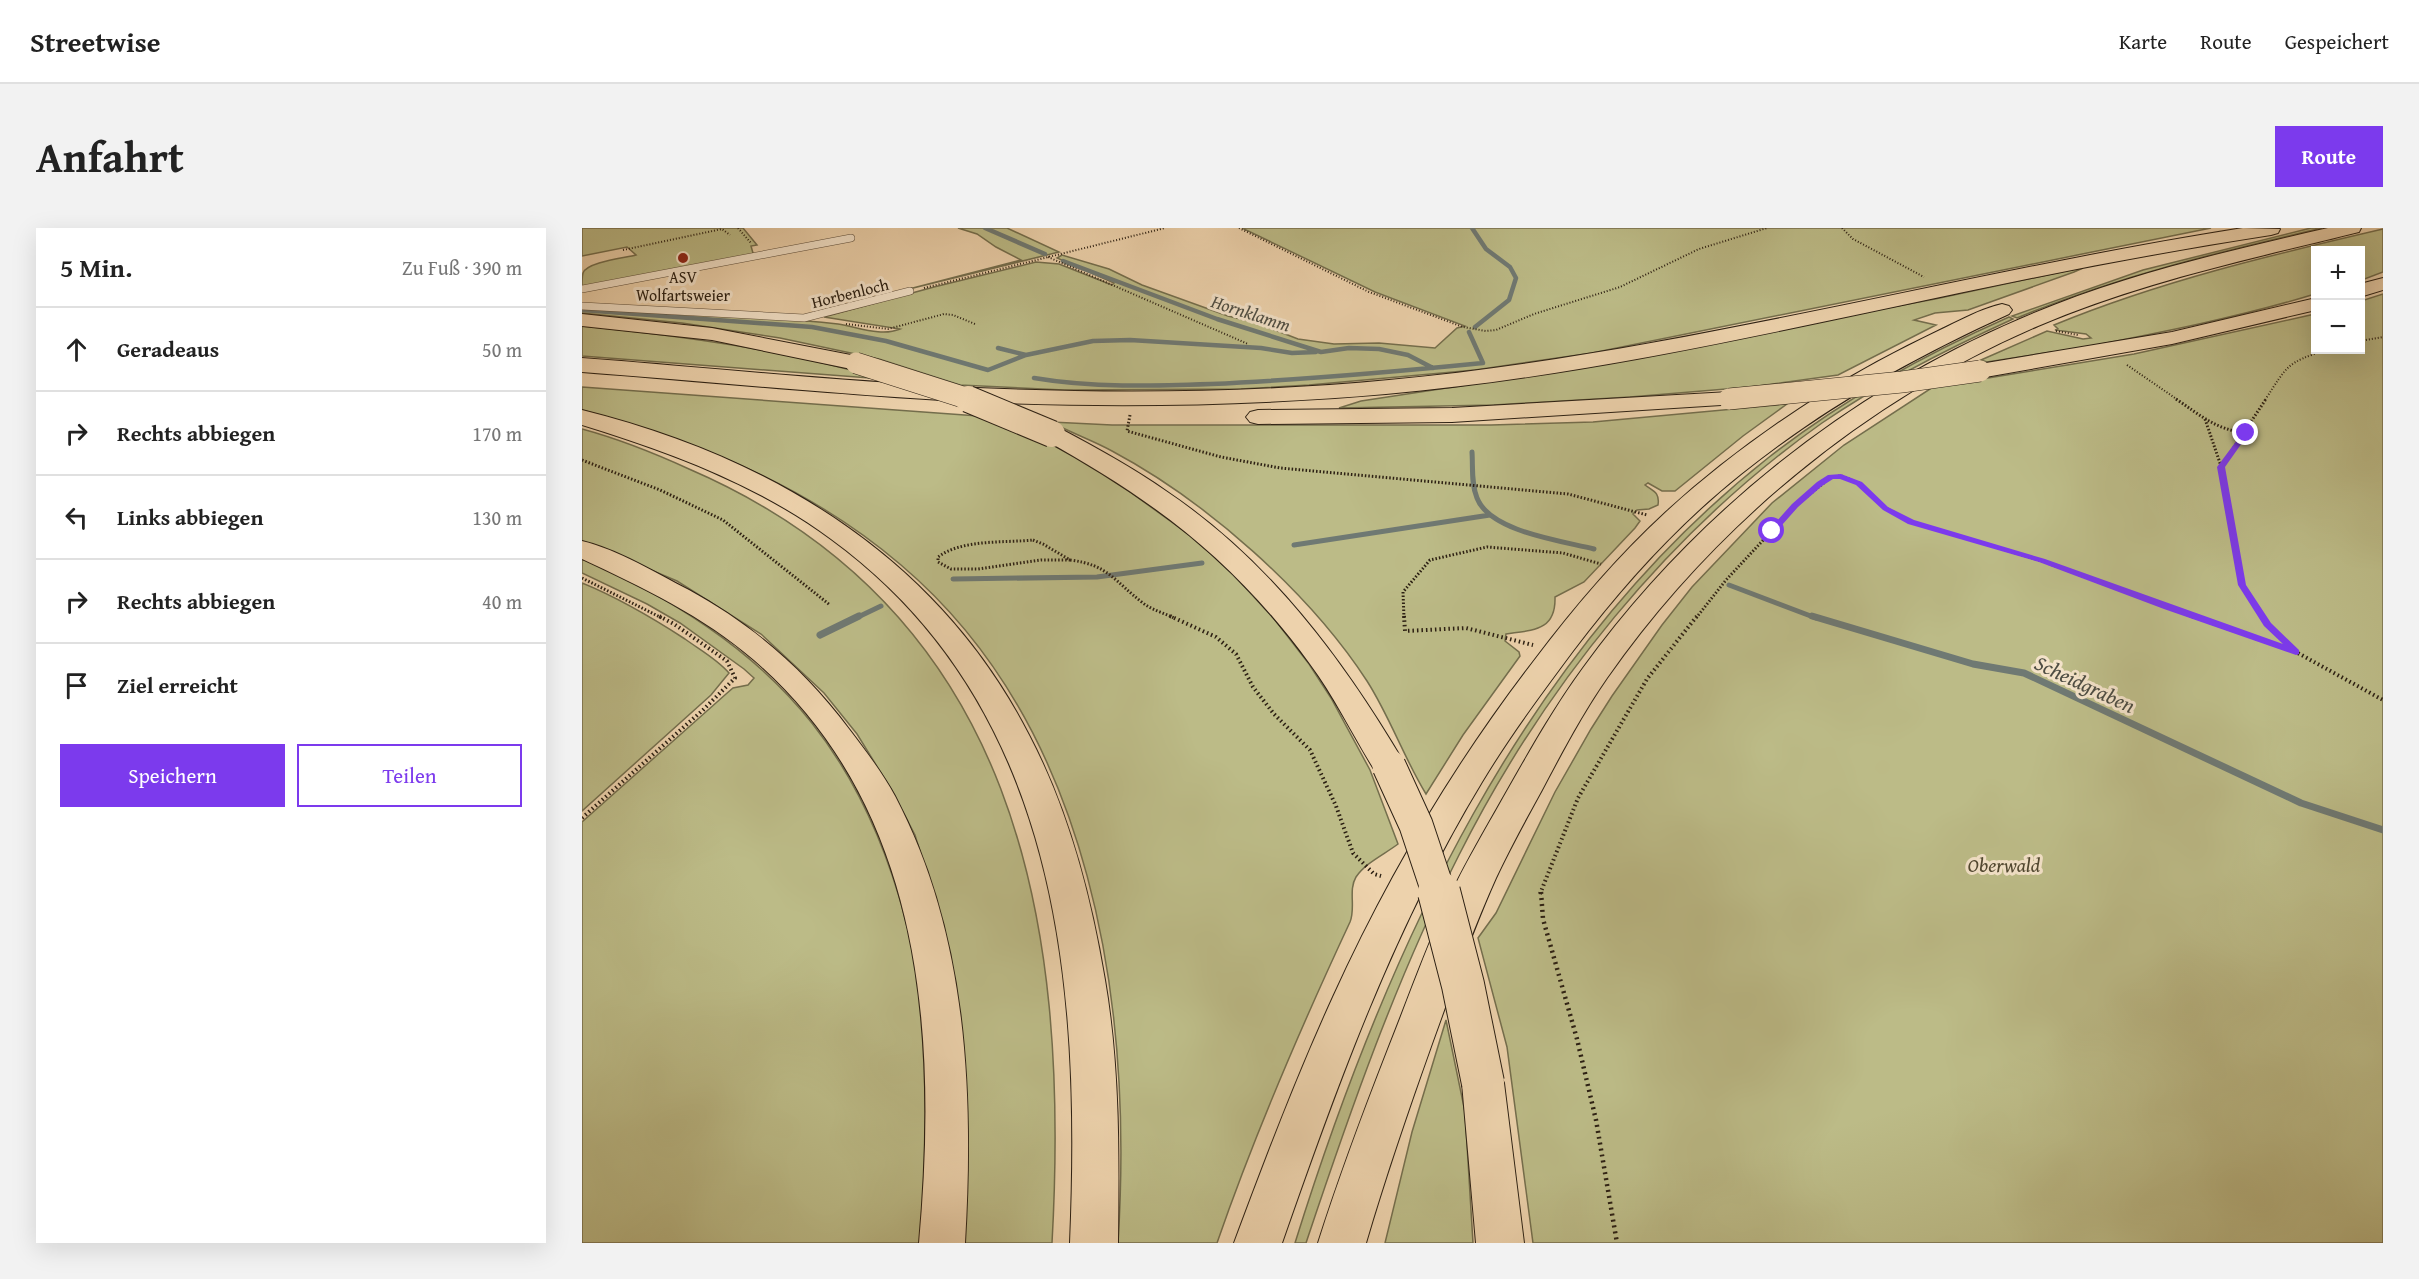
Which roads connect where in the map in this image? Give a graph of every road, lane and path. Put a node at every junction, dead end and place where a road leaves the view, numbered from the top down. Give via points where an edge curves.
1 (724, 228) edge
2 (738, 228) edge
3 (1165, 228) edge
4 (1239, 228) edge
5 (1767, 228) edge
6 (1842, 228) edge
7 (2352, 228) edge
8 (2273, 229) edge
9 (730, 235) dead end
10 (851, 238) dead end
11 (753, 246) dead end
12 (623, 250) dead end
13 (1047, 257) junction
14 (1926, 278) dead end
15 (2383, 284) edge
16 (582, 289) edge
17 (2365, 290) edge
18 (910, 291) joint
19 (2311, 305) edge
20 (582, 306) edge
21 (804, 318) junction
22 (582, 320) edge
23 (975, 324) dead end
24 (2049, 330) dead end
25 (2079, 335) dead end
26 (2383, 337) edge
27 (2365, 339) edge
28 (1248, 344) dead end
29 (2314, 354) edge
30 (582, 365) edge
31 (2127, 365) dead end
32 (582, 379) edge
33 (1130, 415) junction
34 (582, 417) edge
35 (2204, 418) junction
36 (2246, 433) junction
37 (582, 460) edge
38 (2221, 467) junction
39 (1673, 521) junction
40 (582, 549) edge
41 (1070, 560) junction
42 (1625, 571) junction
43 (582, 578) edge
44 (830, 606) dead end
45 (1556, 652) junction
46 (2296, 652) junction
47 (2383, 700) edge
48 (582, 818) edge
49 (1407, 886) junction
50 (942, 1243) edge
51 (1094, 1243) edge
52 (1258, 1243) edge
53 (1342, 1243) edge
54 (1500, 1243) edge
55 (1617, 1243) edge

1 - 9 path
1 - 12 path
2 - 11 path
3 - 13 path
4 - 5 path via 1369,292 1463,327 1486,331 1620,287 1699,249
6 - 14 path via 1853,239
7 - 53 highway via 2137,282 1988,341 1895,390 1853,418 1732,516 1672,578 1604,660 1547,749 1478,874 1421,1016
8 - 30 highway via 2168,244 1638,352 1488,376 1371,389 1215,397 1031,397
8 - 39 highway via 2071,284 1935,341 1854,384 1780,432
10 - 16 lane
13 - 18 path
13 - 28 path
15 - 17 highway
18 - 21 lane, Horbenloch
19 - 33 highway, bridge via 2172,338 1980,371 1729,399 1452,415
20 - 21 lane, Horbenloch
21 - 23 path via 888,329 944,314
22 - 54 highway, bridge via 712,334 856,363 1014,416 1124,473 1186,516 1263,586 1332,669 1369,729 1416,824 1445,909 1468,999
24 - 25 path
26 - 27 path
29 - 36 path via 2295,360 2285,369
31 - 35 path
32 - 33 highway via 962,408
33 - 39 path via 1127,431 1133,434 1221,457 1280,468 1568,494
34 - 51 highway via 718,464 836,530 911,592 941,625 990,693 1040,795 1074,908 1088,991 1094,1076
35 - 36 path via 2226,430
35 - 38 path
36 - 38 path
37 - 44 path via 723,520
38 - 46 path via 2242,585 2267,624
39 - 42 highway
40 - 50 main road via 694,603 769,658 802,689 849,750 877,796 898,840 914,888 931,949 942,1016 947,1143
41 - 41 path via 960,569 944,567 938,557 957,548 1033,540 1046,543
41 - 49 path via 1092,563 1145,605 1216,637 1236,654 1253,687 1310,750 1353,853 1374,874
42 - 45 highway
42 - 45 path via 1563,553 1487,547 1430,560 1403,592 1406,631 1466,628
43 - 48 path via 674,624 727,661 735,678
45 - 49 highway via 1467,779
46 - 47 path
46 - 55 path via 2042,561 1911,522 1850,479 1831,477 1820,484 1726,580 1647,679 1578,798 1540,896 1591,1096 1610,1185
49 - 52 highway via 1325,1063

